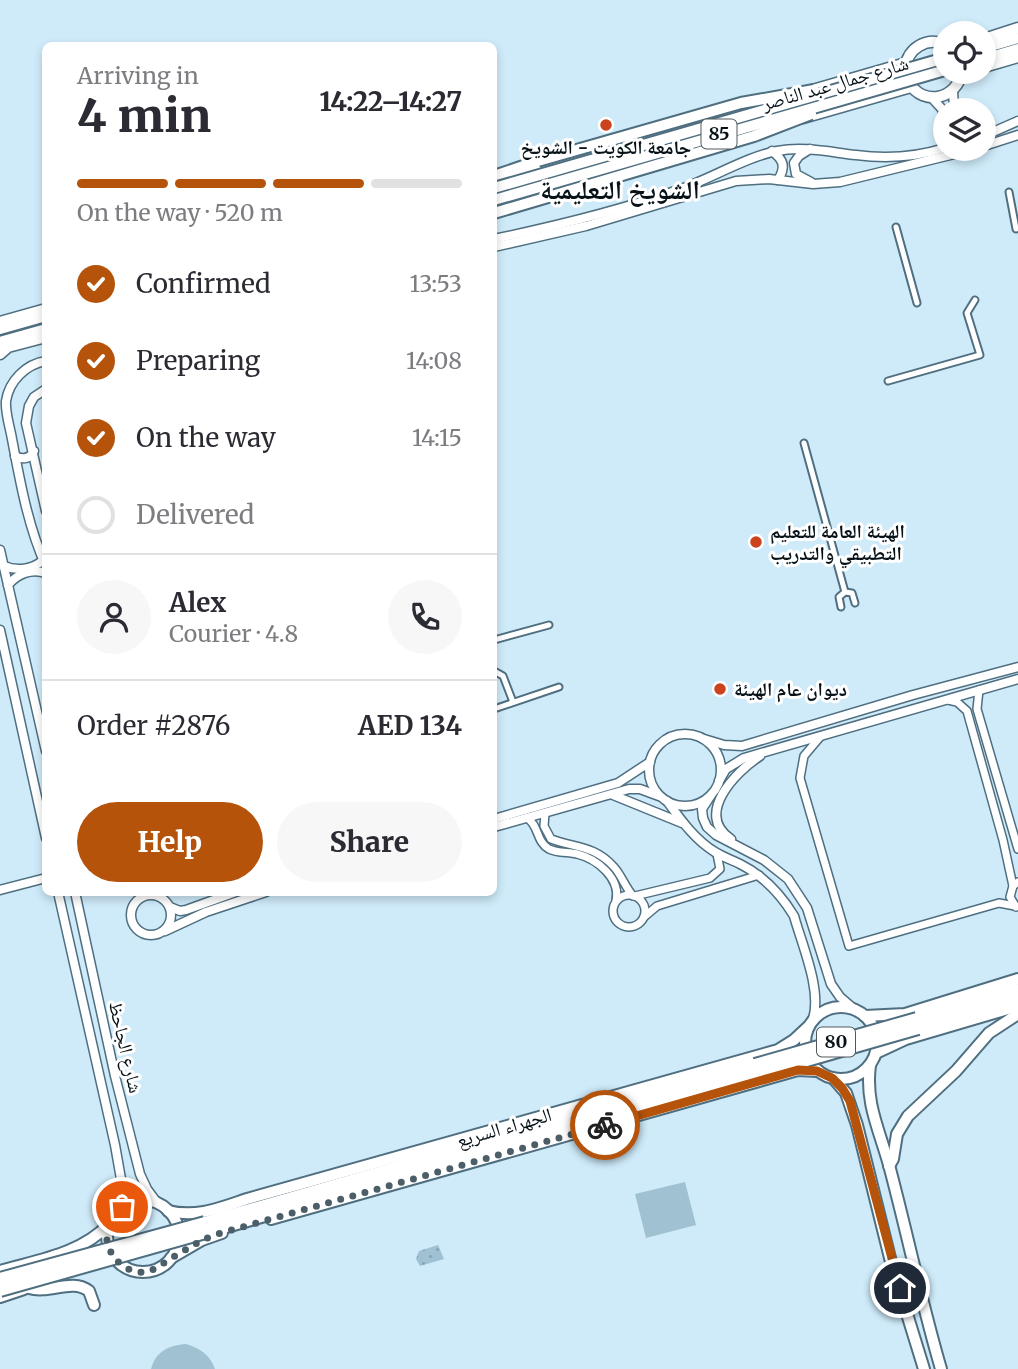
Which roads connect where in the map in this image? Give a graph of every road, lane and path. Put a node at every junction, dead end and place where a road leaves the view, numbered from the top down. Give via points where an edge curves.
1 (1018, 28) edge
2 (996, 35) edge
3 (1018, 38) edge
4 (933, 43) edge
5 (996, 44) edge
6 (1018, 49) edge
7 (996, 55) edge
8 (1018, 57) edge
9 (933, 62) edge
10 (906, 63) junction
11 (996, 63) edge
12 (933, 73) edge
13 (957, 84) edge
14 (911, 87) junction
15 (953, 90) junction
16 (851, 91) junction
17 (932, 98) joint
18 (953, 98) edge
19 (1018, 121) edge
20 (996, 131) edge
21 (1018, 135) edge
22 (996, 142) edge
23 (810, 149) junction
24 (933, 149) edge
25 (772, 151) junction
26 (933, 159) edge
27 (497, 177) edge
28 (497, 177) edge
29 (778, 180) junction
30 (813, 184) junction
31 (497, 187) edge
32 (1009, 192) dead end
33 (497, 199) edge
34 (497, 210) edge
35 (497, 210) edge
36 (896, 227) dead end
37 (1016, 229) dead end
38 (497, 238) edge
39 (497, 246) edge
40 (975, 300) dead end
41 (917, 303) dead end
42 (42, 310) edge
43 (42, 317) edge
44 (0, 322) edge
45 (42, 329) edge
46 (0, 330) edge
47 (42, 338) edge
48 (0, 342) edge
49 (0, 354) edge
50 (42, 362) edge
51 (888, 382) dead end
52 (42, 392) edge
53 (804, 443) dead end
54 (33, 451) junction
55 (15, 456) junction
56 (37, 466) junction
57 (19, 470) junction
58 (42, 491) edge
59 (0, 550) edge
60 (42, 558) edge
61 (42, 564) edge
62 (4, 566) junction
63 (42, 572) edge
64 (8, 585) junction
65 (845, 592) junction
66 (855, 603) dead end
67 (841, 607) dead end
68 (549, 625) dead end
69 (0, 631) edge
70 (497, 639) edge
71 (1018, 667) edge
72 (497, 673) edge
73 (1018, 679) edge
74 (559, 687) dead end
75 (979, 690) junction
76 (947, 700) junction
77 (513, 702) junction
78 (36, 706) junction
79 (497, 708) edge
80 (42, 710) edge
81 (819, 723) junction
82 (981, 724) junction
83 (42, 725) edge
84 (971, 727) junction
85 (821, 737) junction
86 (704, 739) junction
87 (765, 753) junction
88 (650, 762) junction
89 (719, 781) junction
90 (610, 794) junction
91 (711, 795) junction
92 (665, 800) junction
93 (541, 812) junction
94 (527, 818) junction
95 (497, 819) edge
96 (42, 820) edge
97 (683, 823) junction
98 (497, 826) edge
99 (1018, 849) edge
100 (748, 850) junction
101 (717, 853) junction
102 (759, 875) junction
103 (42, 879) edge
104 (1014, 886) edge
105 (0, 890) edge
106 (59, 896) edge
107 (76, 896) edge
108 (130, 896) edge
109 (145, 896) edge
110 (156, 896) edge
111 (225, 896) edge
112 (254, 896) edge
113 (634, 896) junction
114 (616, 901) junction
115 (999, 903) junction
116 (133, 906) junction
117 (170, 907) junction
118 (1017, 907) edge
119 (644, 917) junction
120 (811, 919) junction
121 (796, 924) junction
122 (163, 932) junction
123 (1018, 979) edge
124 (1018, 990) edge
125 (1018, 999) edge
126 (1018, 1006) edge
127 (854, 1009) junction
128 (1018, 1014) edge
129 (865, 1016) junction
130 (811, 1023) junction
131 (876, 1053) junction
132 (870, 1065) junction
133 (817, 1071) junction
134 (832, 1078) junction
135 (872, 1108) junction
136 (857, 1125) junction
137 (889, 1166) junction
138 (122, 1207) junction
139 (163, 1208) junction
140 (109, 1224) junction
141 (171, 1258) junction
142 (127, 1268) junction
143 (0, 1272) edge
144 (0, 1279) edge
145 (29, 1288) junction
146 (0, 1290) edge
147 (0, 1297) edge
148 (93, 1305) dead end
149 (924, 1369) edge
150 (941, 1369) edge

1 - 2 main road
3 - 5 main road
4 - 10 main road via 912,50
6 - 7 main road
8 - 11 main road
9 - 16 main road, شارع جمال عبد الناصر / 85, bridge
10 - 14 main road
10 - 27 main road
12 - 16 main road, شارع جمال عبد الناصر / 85, bridge
13 - 15 main road
14 - 17 main road
14 - 35 main road
15 - 17 main road
15 - 18 street
16 - 28 main road, bridge via 792,93 741,103
16 - 31 main road, شارع جمال عبد الناصر / 85, bridge
16 - 33 main road, شارع جمال عبد الناصر / 85, bridge
16 - 34 main road, bridge via 754,136
19 - 20 street
21 - 22 street
23 - 24 street via 892,158
23 - 25 street
23 - 30 street via 799,156 794,169
25 - 29 street via 784,166
25 - 38 street via 679,190
26 - 30 street
29 - 30 street
29 - 39 street via 736,181 586,226
32 - 37 street
36 - 41 street
40 - 51 street via 967,313 980,355
42 - 44 main road
43 - 46 main road
45 - 48 main road
47 - 49 main road via 8,347
50 - 55 street via 21,373 9,390 7,412
52 - 54 street via 34,397 26,415
53 - 65 street
54 - 55 street via 28,458
54 - 56 street
55 - 57 street
56 - 57 street via 29,463
56 - 58 street
57 - 60 street
59 - 62 street
61 - 62 street via 19,570
62 - 64 street
63 - 64 street via 19,575
64 - 78 street
65 - 66 street via 852,593
65 - 67 street via 839,597
68 - 70 street
69 - 96 street
71 - 81 street
72 - 77 street via 503,676
73 - 75 street
74 - 77 street
75 - 76 street
75 - 82 street
76 - 84 street via 964,707
76 - 85 street
77 - 79 street
78 - 80 street
78 - 83 street
81 - 85 street
81 - 86 street via 742,746
82 - 84 street
82 - 99 street
84 - 104 street
85 - 87 street
85 - 115 street via 804,756 800,778 849,946
86 - 88 street via 688,734 667,738
86 - 89 street via 719,757
87 - 89 street via 734,763
87 - 100 street via 735,777 715,813 725,835
88 - 92 street via 652,783
88 - 93 street via 618,783
89 - 91 street
90 - 92 street via 640,789
90 - 93 street
90 - 97 street
91 - 92 street via 690,805
91 - 100 street via 702,809 707,827
92 - 97 street
93 - 94 street
93 - 95 street
93 - 113 street via 551,839 581,846 606,860
94 - 98 street
94 - 114 street via 550,849 586,857 605,870 616,886
97 - 101 street
100 - 120 street via 788,879
101 - 102 street
101 - 113 street via 720,869 710,878
102 - 119 street via 657,906
102 - 121 street via 776,889
103 - 105 street
104 - 115 street
104 - 118 street via 1012,902
106 - 138 street, شارع الجاحظ via 115,1145
107 - 139 street, شارع الجاحظ via 140,1174
108 - 116 street
109 - 116 street
110 - 117 street
111 - 117 street via 187,910
112 - 122 street
113 - 114 street
113 - 119 street via 645,907
114 - 119 street via 614,917 621,925 638,924
115 - 118 street
116 - 122 street via 131,918 139,931 149,935
117 - 122 street via 171,921
120 - 121 street
120 - 127 street via 831,984
121 - 130 street via 817,1000
123 - 129 main road via 905,1014
124 - 144 highway, الجهراء السريع / 80, bridge
125 - 146 highway, الجهراء السريع / 80, bridge
126 - 131 main road via 906,1038
127 - 129 main road
127 - 130 main road via 835,1007
128 - 137 main road via 989,1033 908,1116 897,1135
129 - 131 main road via 876,1033
130 - 133 main road via 804,1041
130 - 139 main road, الجهراء السريع via 778,1050 206,1213
131 - 132 main road
132 - 134 main road via 853,1077
132 - 135 main road
133 - 134 main road
133 - 141 main road, الجهراء السريع via 798,1070 214,1235
134 - 136 main road via 846,1093
135 - 136 main road via 859,1107
135 - 137 main road
136 - 149 main road
137 - 150 main road
138 - 139 main road via 137,1201
138 - 140 main road
139 - 141 main road via 177,1226
140 - 142 main road via 111,1252
140 - 143 main road via 85,1245
141 - 142 main road via 148,1271
142 - 145 main road via 102,1266
145 - 147 main road
145 - 148 main road via 44,1291 80,1286 89,1291

